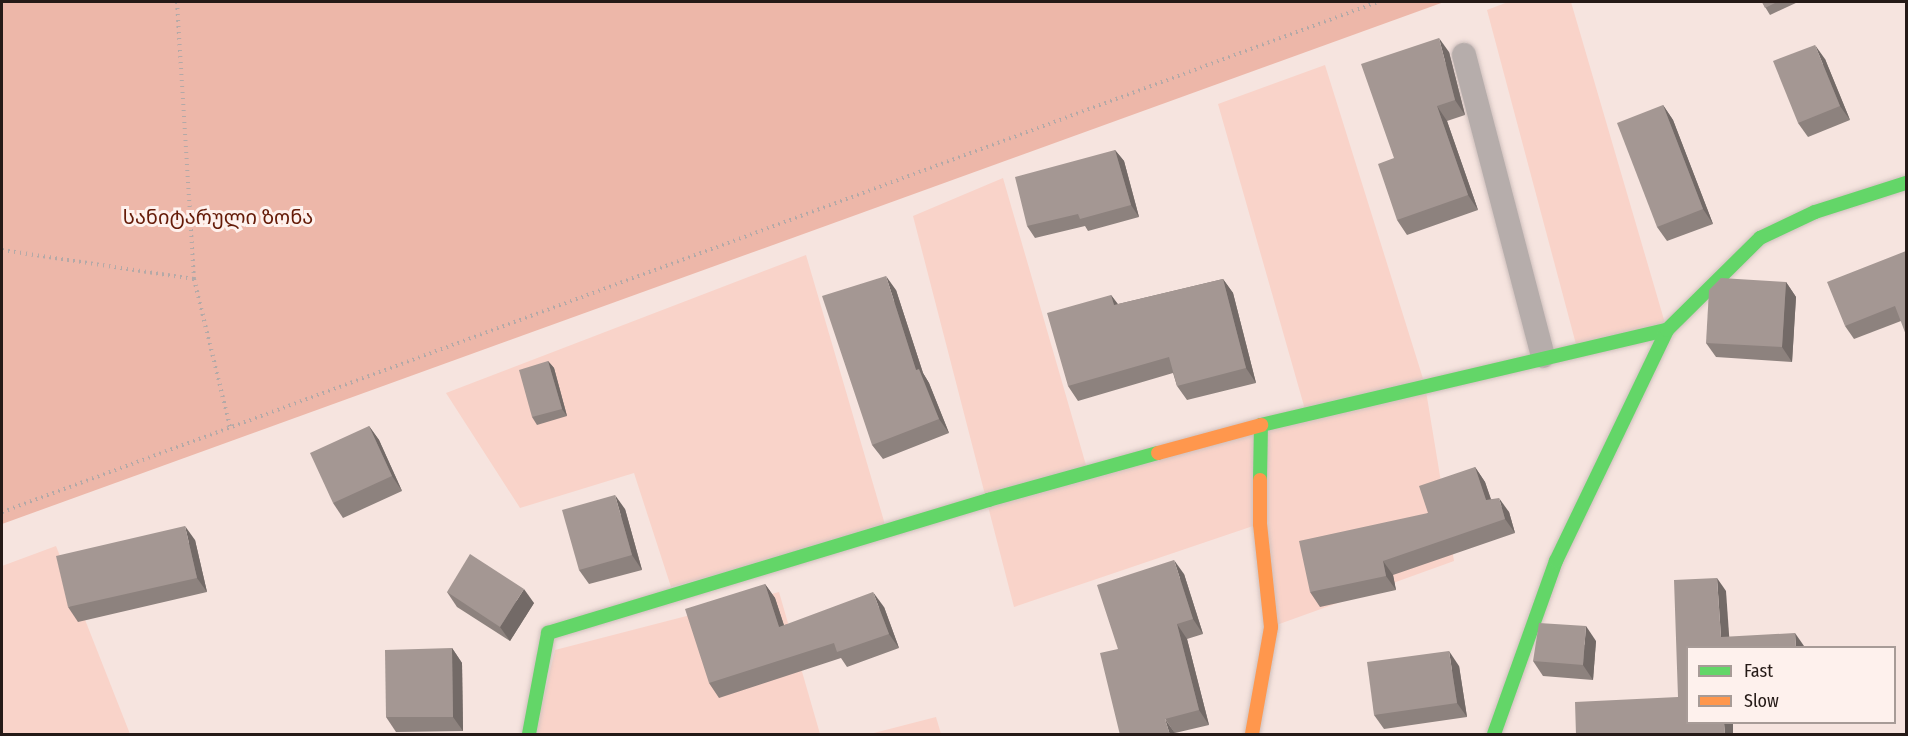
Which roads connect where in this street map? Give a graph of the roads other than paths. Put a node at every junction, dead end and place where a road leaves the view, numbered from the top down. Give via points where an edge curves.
1 (1464, 55) dead end
2 (1906, 183) edge
3 (1667, 330) junction
4 (1543, 356) junction
5 (1261, 425) junction
6 (529, 735) edge
7 (1252, 735) edge
8 (1494, 735) edge

1 - 4 lane
2 - 3 street via 1815,212 1760,238
3 - 4 street
3 - 8 street via 1556,561
4 - 5 street
5 - 6 street via 988,500 549,633
5 - 7 street via 1260,524 1271,627

